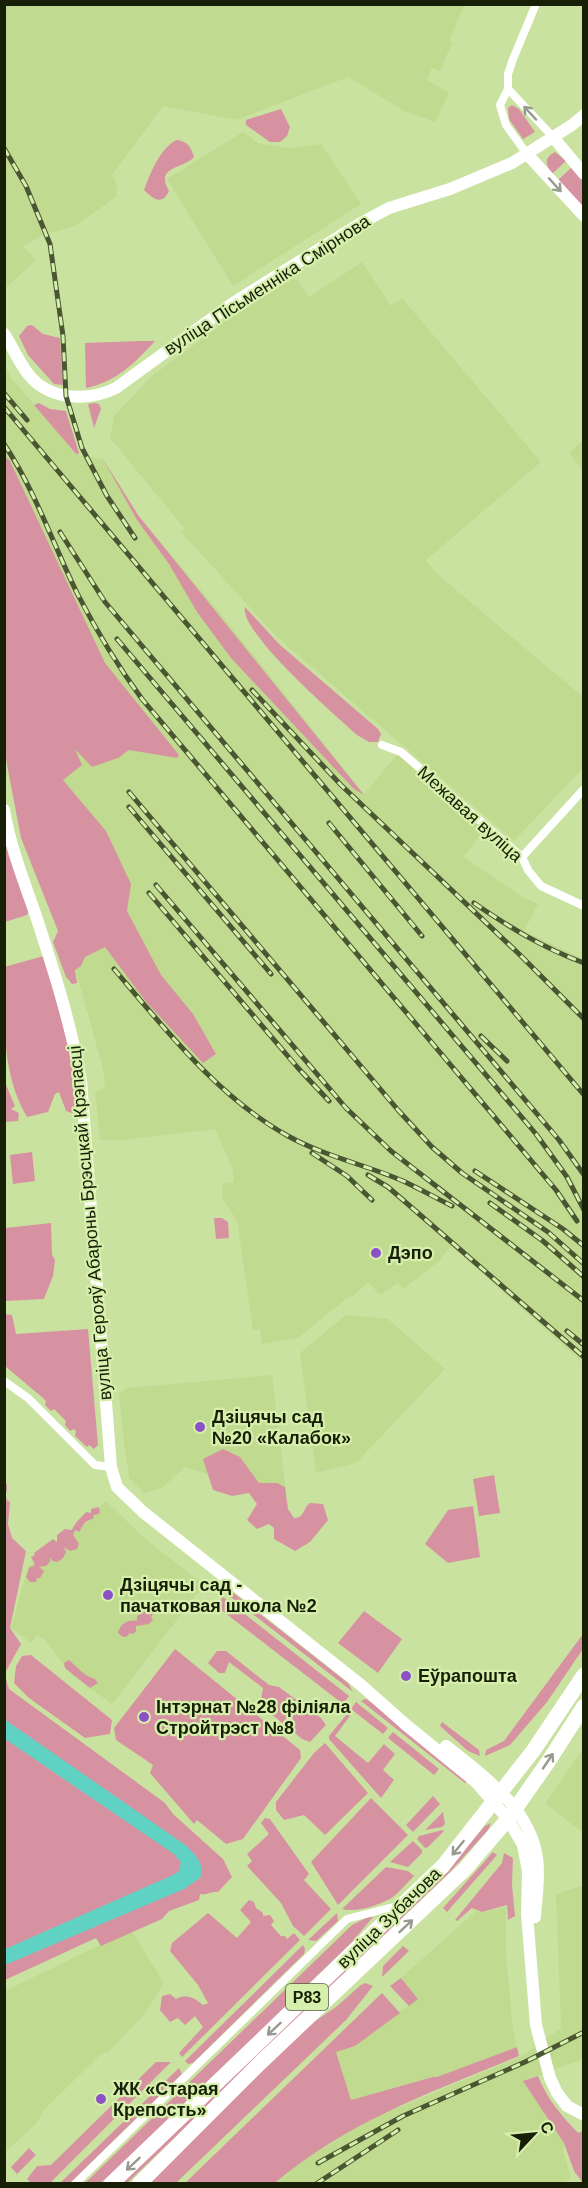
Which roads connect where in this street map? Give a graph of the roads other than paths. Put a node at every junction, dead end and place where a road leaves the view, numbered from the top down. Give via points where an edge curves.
1 (536, 4) edge
2 (508, 89) junction
3 (584, 115) edge
4 (553, 137) junction
5 (527, 154) junction
6 (584, 174) edge
7 (584, 216) edge
8 (4, 334) edge
9 (382, 745) dead end
10 (584, 789) edge
11 (4, 810) edge
12 (522, 857) junction
13 (584, 906) edge
14 (4, 1381) edge
15 (111, 1467) junction
16 (584, 1676) edge
17 (581, 1709) edge
18 (498, 1797) junction
19 (511, 1814) junction
20 (402, 1905) junction
21 (584, 2115) edge
22 (75, 2184) edge
23 (111, 2184) edge
24 (139, 2184) edge

1 - 2 street via 513,58
4 -> 2 street
2 - 5 street via 500,105 506,125
3 - 4 main road, вуліца Пісьменніка Смірнова
4 - 5 main road, вуліца Пісьменніка Смірнова
4 - 6 main road
5 -> 7 main road
5 - 8 main road, вуліца Пісьменніка Смірнова via 450,189 372,216 234,303 107,392 66,396 41,388 27,374
9 - 12 street, Межавая вуліца via 401,752
10 - 12 street
11 - 15 main road, вуліца Герояў Абароны Брэсцкай Крэпасці via 62,995 81,1081
12 - 13 street, Межавая вуліца via 541,886
14 - 15 street via 28,1398 95,1465
15 - 18 main road, вуліца Герояў Абароны Брэсцкай Крэпасці via 117,1487 143,1512 362,1685 432,1735
16 - 18 highway, вуліца Зубачова / Р83
19 -> 17 highway, вуліца Зубачова / Р83
18 - 19 main road, вуліца Герояў Абароны Брэсцкай Крэпасці
18 -> 20 highway, вуліца Зубачова / Р83 via 443,1866
19 - 21 main road, вуліца Герояў Абароны Брэсцкай Крэпасці via 526,1826 537,1856 530,1948 536,2025 556,2092 567,2106
24 -> 19 highway, вуліца Зубачова / Р83 via 261,2062 458,1876
20 - 22 street via 347,1920
20 -> 23 highway, вуліца Зубачова / Р83

